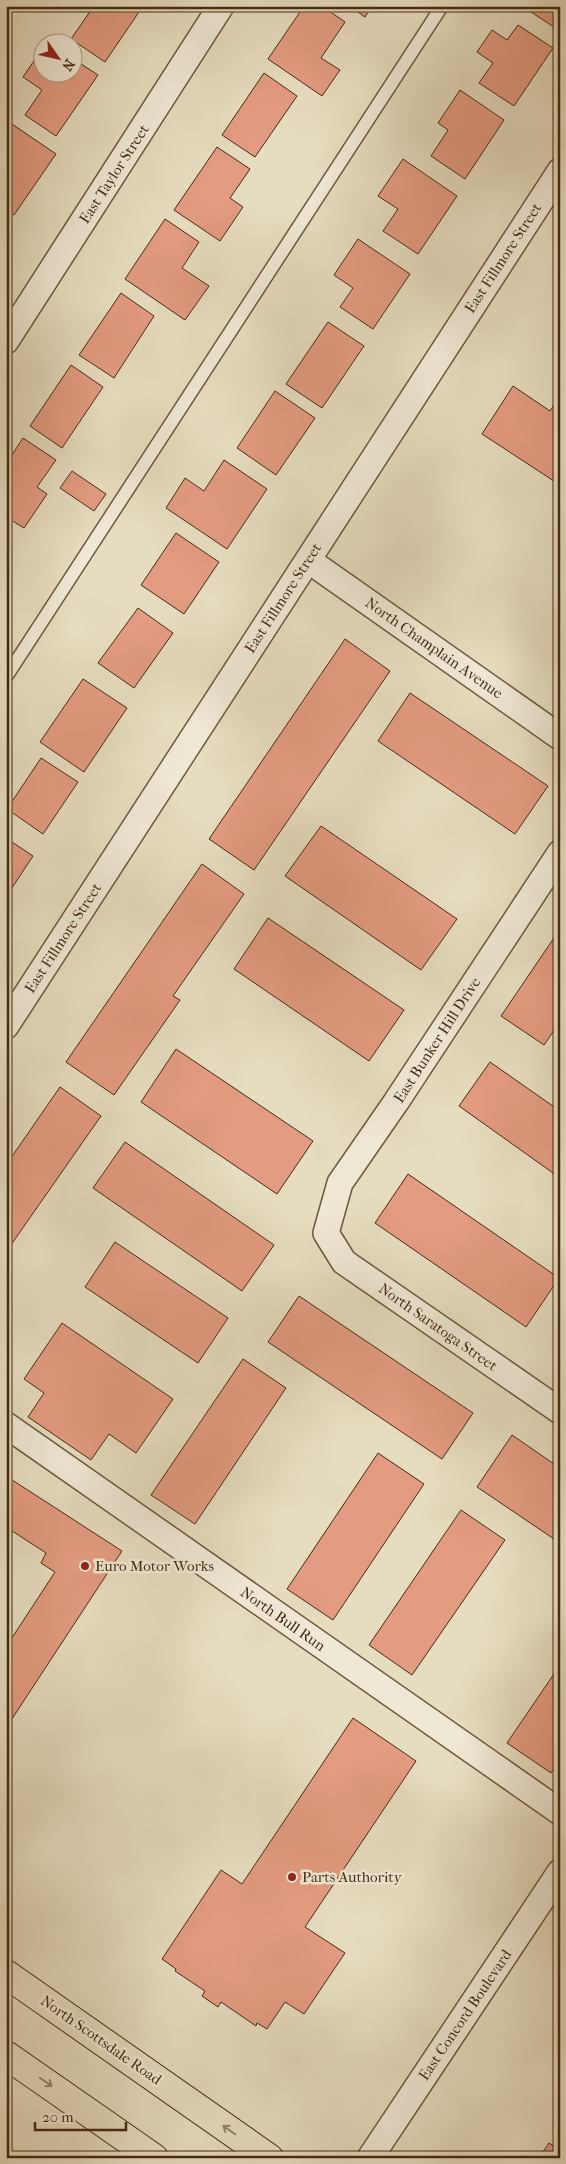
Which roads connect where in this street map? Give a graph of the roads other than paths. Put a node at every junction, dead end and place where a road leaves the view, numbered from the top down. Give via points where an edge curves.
1 (222, 6) edge
2 (442, 6) edge
3 (560, 171) edge
4 (6, 341) edge
5 (308, 560) junction
6 (6, 677) edge
7 (560, 737) edge
8 (560, 853) edge
9 (6, 1026) edge
10 (326, 1233) joint
11 (560, 1411) edge
12 (6, 1425) edge
13 (560, 1812) edge
14 (560, 1872) edge
15 (6, 1974) edge
16 (6, 2054) edge
17 (154, 2158) edge
18 (269, 2158) edge
19 (370, 2158) edge

1 - 4 street, East Taylor Street
2 - 6 lane
3 - 5 street, East Fillmore Street
5 - 7 street, North Champlain Avenue
5 - 9 street, East Fillmore Street
8 - 10 street, East Bunker Hill Drive via 340,1183
10 - 11 street, North Saratoga Street via 344,1262
12 - 13 street, North Bull Run
14 - 19 street, East Concord Boulevard
18 -> 15 main road, North Scottsdale Road
16 -> 17 main road

